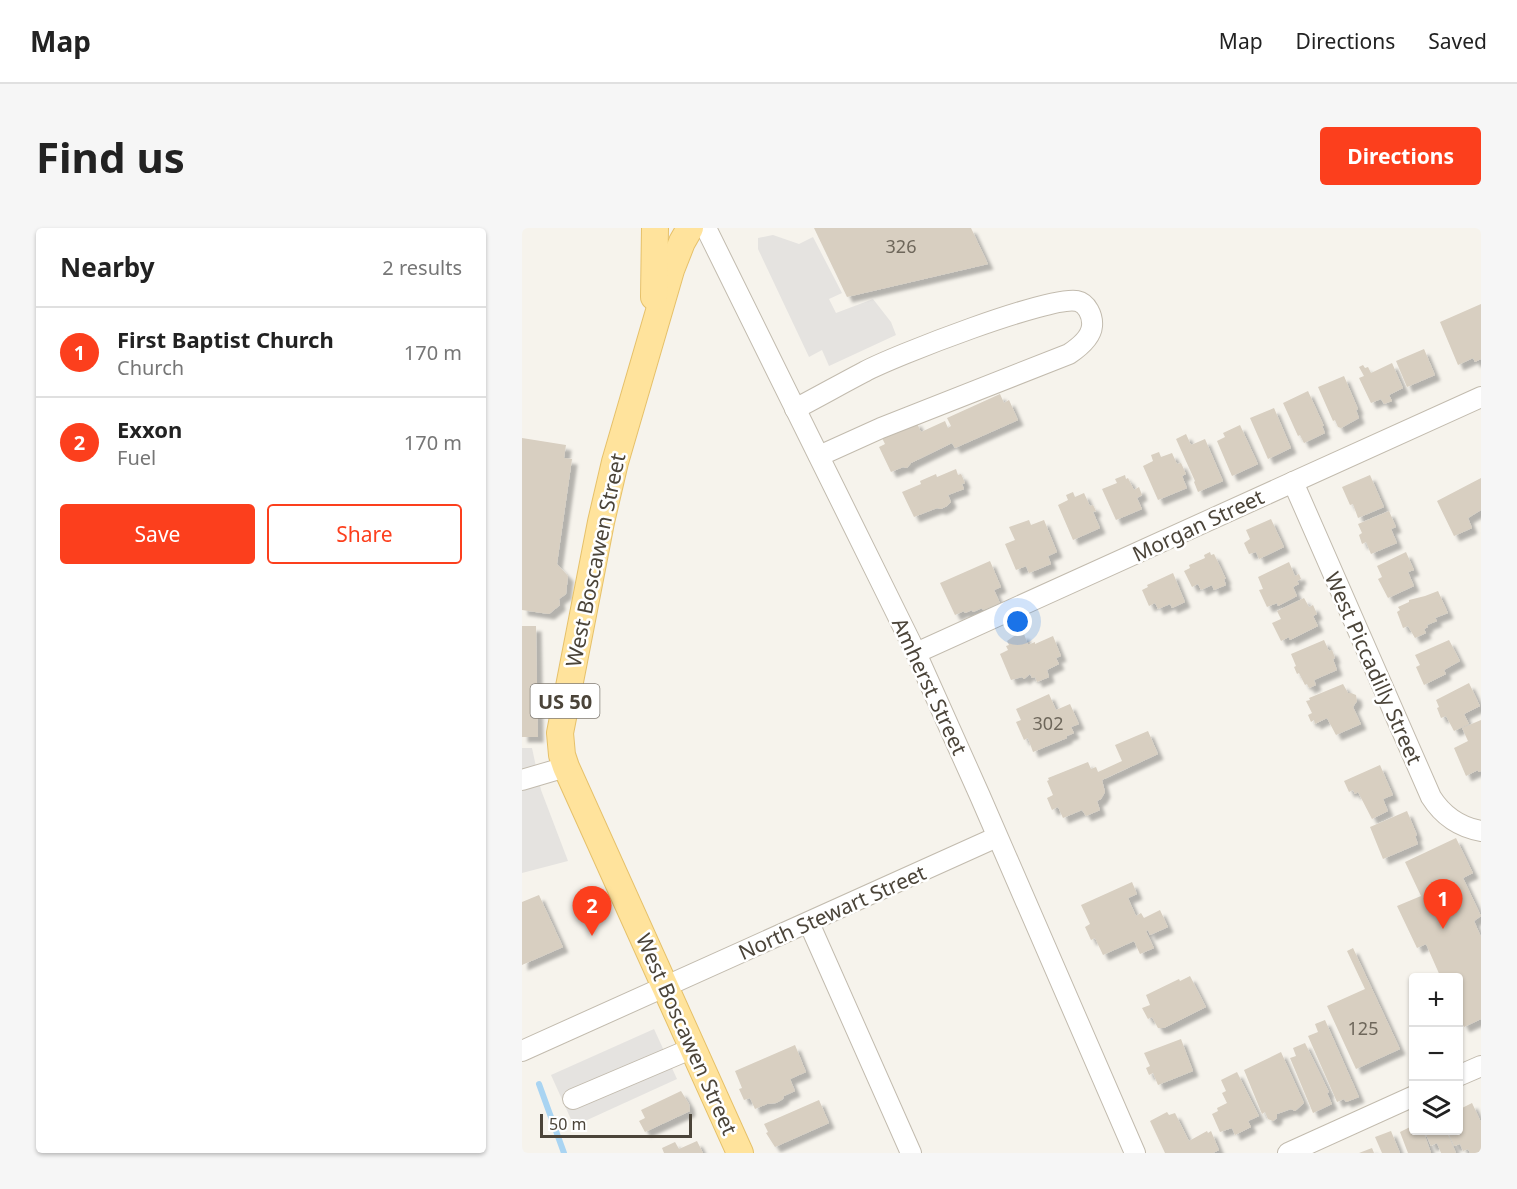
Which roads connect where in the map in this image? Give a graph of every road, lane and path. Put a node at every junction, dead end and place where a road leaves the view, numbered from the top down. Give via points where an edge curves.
1 (655, 228) edge
2 (690, 228) edge
3 (706, 228) edge
4 (653, 330) junction
5 (1481, 397) edge
6 (795, 409) junction
7 (819, 456) junction
8 (1293, 482) junction
9 (916, 653) junction
10 (566, 767) junction
11 (522, 780) edge
12 (1481, 831) edge
13 (997, 837) junction
14 (809, 923) junction
15 (666, 986) junction
16 (693, 1048) junction
17 (522, 1051) edge
18 (1481, 1066) edge
19 (1463, 1074) edge
20 (1409, 1098) edge
21 (573, 1099) dead end
22 (740, 1153) edge
23 (911, 1153) edge
24 (1135, 1153) edge
25 (1288, 1153) edge

1 - 4 main road, US 50
2 - 4 main road, West Boscawen Street / US 50 via 671,270
3 - 6 street, Amherst Street
4 - 10 main road, West Boscawen Street / US 50 via 615,462 567,689 560,733
5 - 8 street, Morgan Street
6 - 7 street, Amherst Street
6 - 7 street via 869,369 953,336 1071,300 1089,309 1090,333 1069,354
7 - 9 street, Amherst Street
8 - 9 street, Morgan Street
8 - 12 street, West Piccadilly Street via 1431,797 1450,818
9 - 13 street, Amherst Street
10 - 11 street
10 - 15 main road, West Boscawen Street / US 50
13 - 14 street, North Stewart Street
13 - 24 street, Amherst Street
14 - 15 street, North Stewart Street
14 - 23 street
15 - 16 main road, West Boscawen Street / US 50
15 - 17 street, North Stewart Street
16 - 21 street
16 - 22 main road, West Boscawen Street / US 50
18 - 19 street
20 - 25 street

